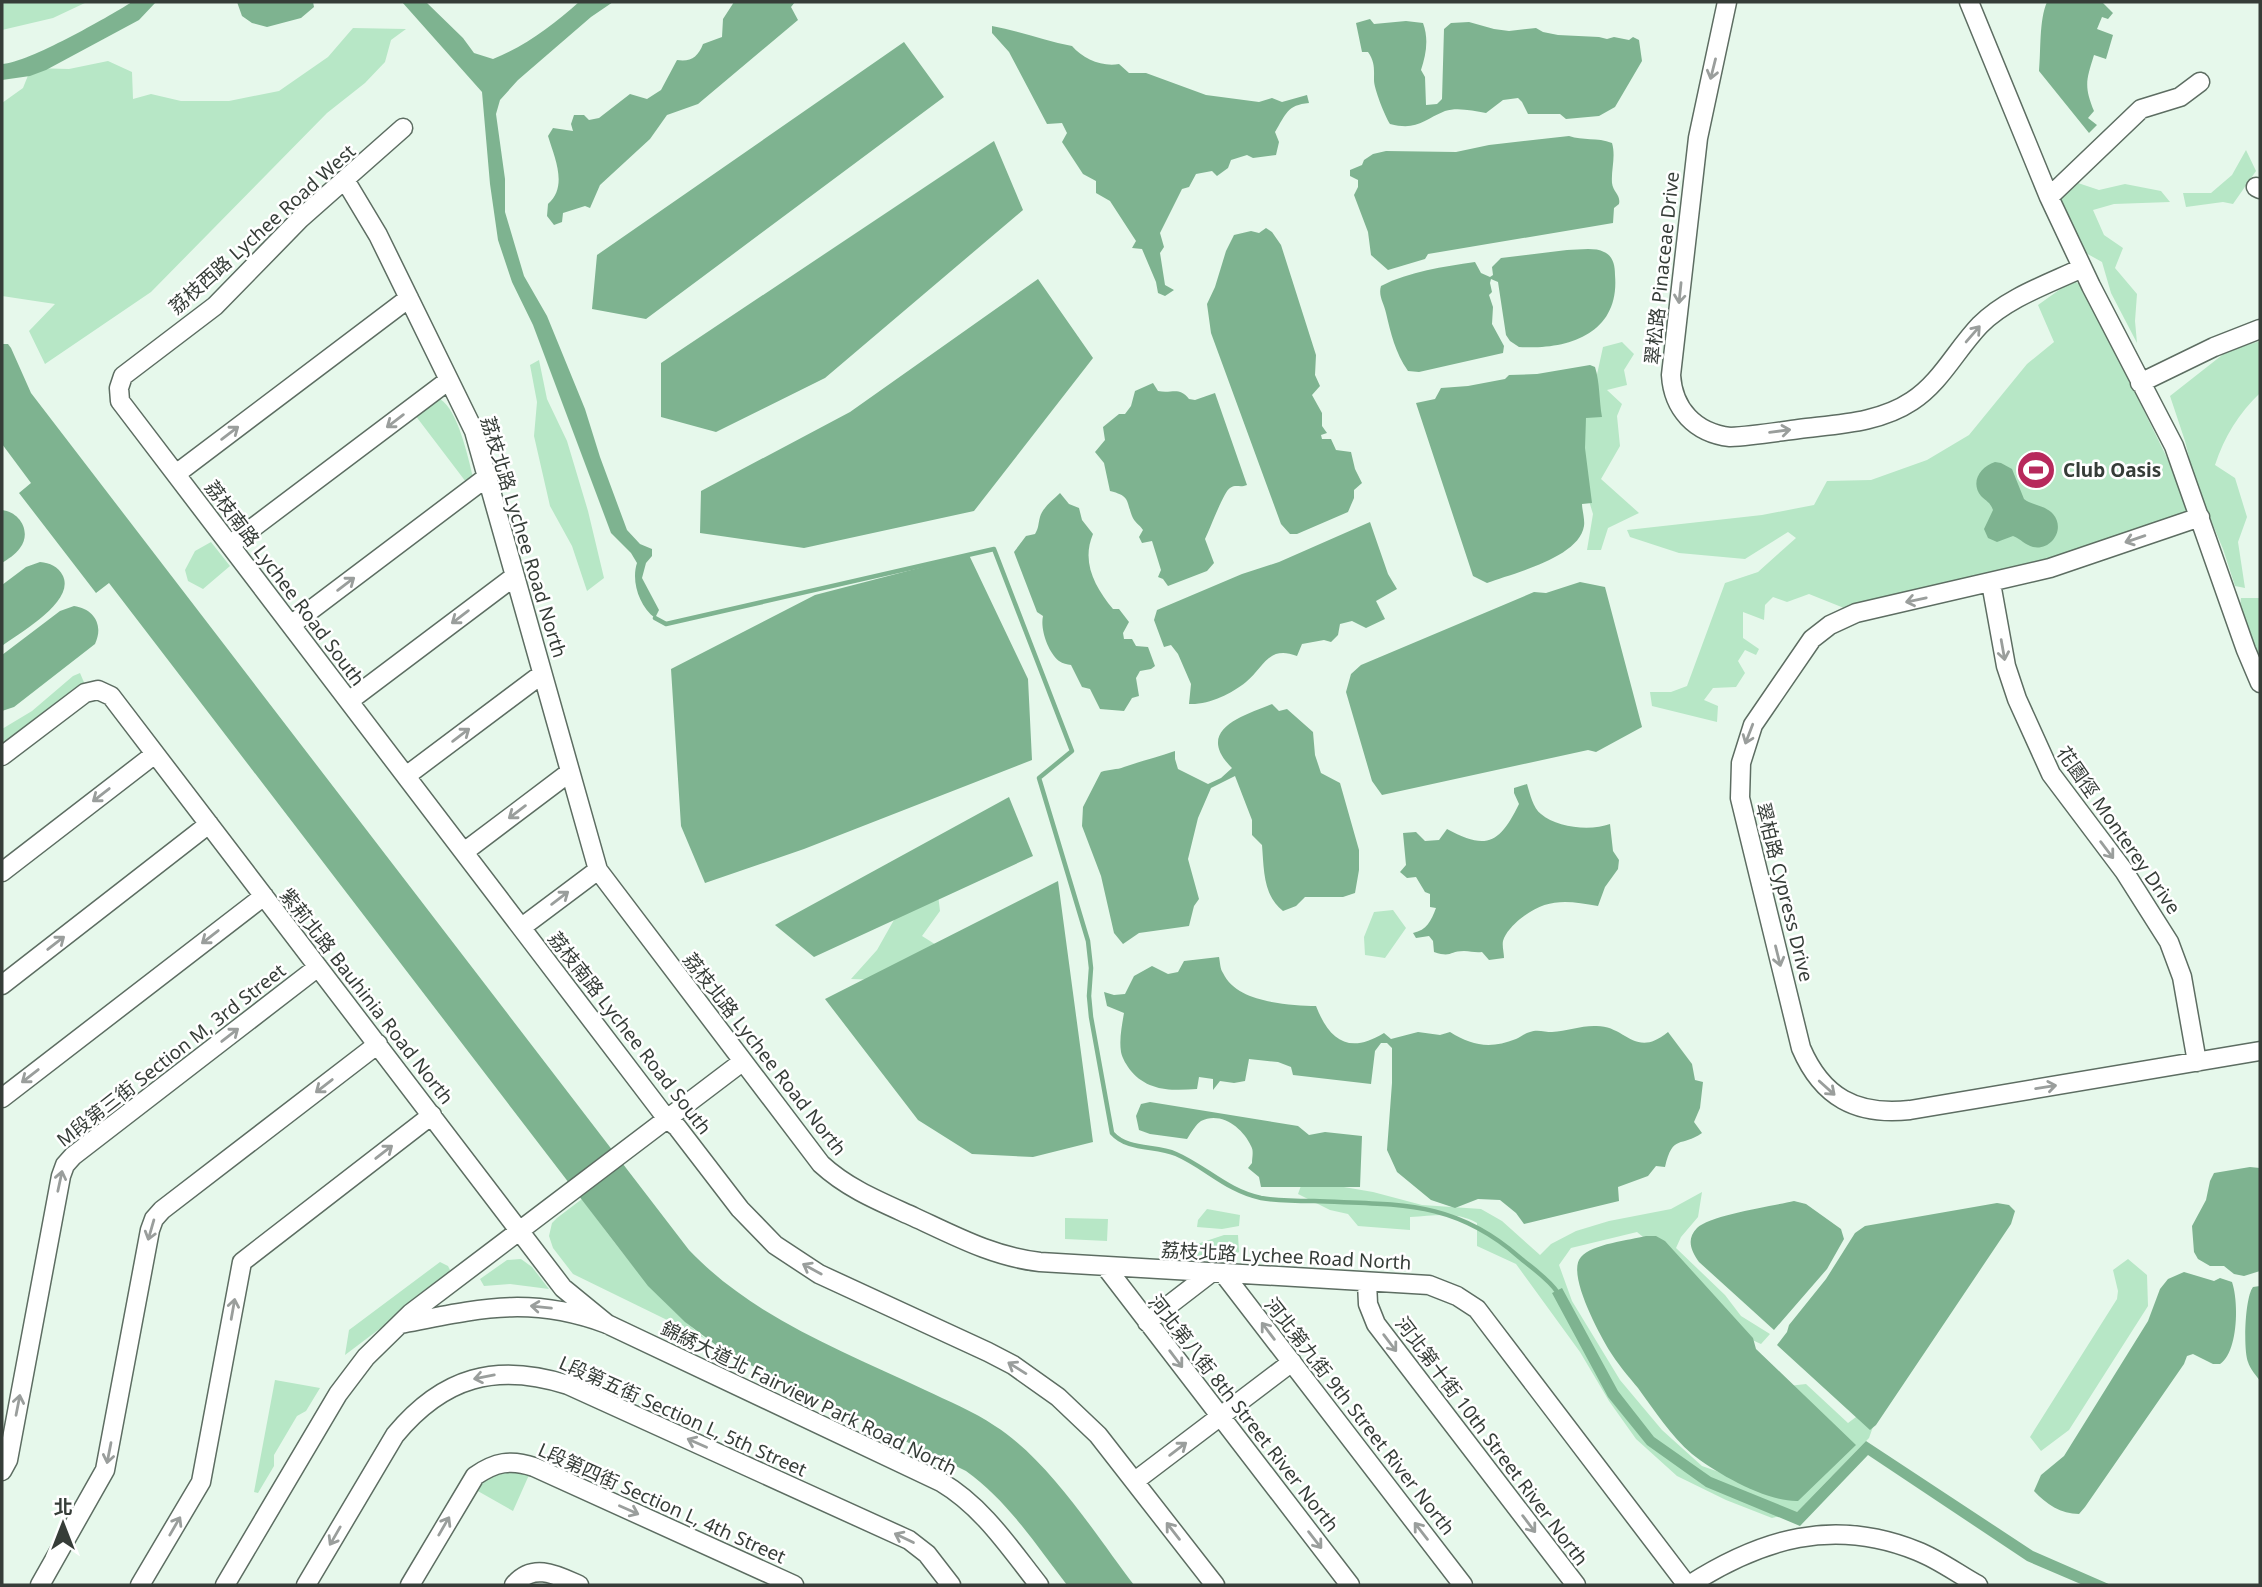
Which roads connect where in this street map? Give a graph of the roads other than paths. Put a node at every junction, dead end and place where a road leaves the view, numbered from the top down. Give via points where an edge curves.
1 (1727, 2) edge
2 (1969, 2) edge
3 (2200, 82) dead end
4 (403, 128) dead end
5 (345, 180) junction
6 (2049, 197) junction
7 (2082, 268) junction
8 (409, 298) junction
9 (2260, 329) edge
10 (449, 380) junction
11 (2140, 383) junction
12 (119, 388) joint
13 (176, 474) junction
14 (487, 477) junction
15 (2200, 517) junction
16 (230, 545) junction
17 (515, 576) junction
18 (1991, 583) junction
19 (291, 625) junction
20 (542, 674) junction
21 (2260, 684) edge
22 (349, 701) junction
23 (155, 754) junction
24 (2, 756) edge
25 (570, 772) junction
26 (406, 776) junction
27 (209, 824) junction
28 (464, 852) junction
29 (598, 870) junction
30 (2, 872) edge
31 (264, 896) junction
32 (522, 927) junction
33 (318, 967) junction
34 (2, 985) edge
35 (378, 1044) junction
36 (2260, 1051) edge
37 (742, 1062) junction
38 (2197, 1062) junction
39 (2, 1098) edge
40 (432, 1115) junction
41 (667, 1119) junction
42 (520, 1230) junction
43 (1105, 1266) junction
44 (1218, 1273) junction
45 (1367, 1282) junction
46 (1147, 1322) junction
47 (398, 1324) junction
48 (607, 1324) junction
49 (1292, 1362) junction
50 (1220, 1417) junction
51 (2, 1471) edge
52 (1135, 1482) junction
53 (40, 1585) edge
54 (141, 1585) edge
55 (226, 1585) edge
56 (306, 1585) edge
57 (410, 1585) edge
58 (514, 1585) edge
59 (579, 1585) edge
60 (794, 1585) edge
61 (951, 1585) edge
62 (1039, 1585) edge
63 (1214, 1585) edge
64 (1350, 1585) edge
65 (1463, 1585) edge
66 (1576, 1585) edge
67 (1688, 1585) edge
68 (1978, 1585) edge

1 -> 7 street, 翠松路 Pinaceae Drive via 1698,138 1671,375 1675,397 1694,424 1720,436 1739,437 1886,414 1926,391 1991,316
2 - 6 street
3 - 6 street via 2180,97 2141,109
4 - 5 street, 荔枝西路 Lychee Road West
5 - 8 street, 荔枝北路 Lychee Road North
5 - 12 street, 荔枝西路 Lychee Road West via 215,306 124,376
6 - 7 street
7 - 11 street
8 - 10 street, 荔枝北路 Lychee Road North
13 -> 8 street
9 - 11 street
10 - 14 street, 荔枝北路 Lychee Road North via 474,430
10 -> 16 street
11 - 15 street via 2174,446
12 - 13 street, 荔枝南路 Lychee Road South via 120,401
13 - 16 street, 荔枝南路 Lychee Road South
14 - 17 street, 荔枝北路 Lychee Road North
19 -> 14 street
15 -> 18 street, 翠柏路 Cypress Drive via 2070,562
15 - 21 street
16 - 19 street, 荔枝南路 Lychee Road South
17 - 20 street, 荔枝北路 Lychee Road North
17 -> 22 street
18 -> 38 street, 花園徑 Monterey Drive via 2006,666 2017,699 2051,774 2169,942 2182,977
18 -> 38 street, 翠柏路 Cypress Drive via 1856,613 1830,625 1805,648 1753,724 1739,780 1743,815 1804,1057 1835,1095 1870,1110 1890,1112
19 - 22 street, 荔枝南路 Lychee Road South
20 - 25 street, 荔枝北路 Lychee Road North
26 -> 20 street
22 - 26 street, 荔枝南路 Lychee Road South
23 - 24 street, 紫荊北路 Bauhinia Road North via 111,696 98,690 85,693
23 - 27 street, 紫荊北路 Bauhinia Road North
23 -> 30 street
25 -> 28 street
25 - 29 street, 荔枝北路 Lychee Road North
26 - 28 street, 荔枝南路 Lychee Road South
27 - 31 street, 紫荊北路 Bauhinia Road North
34 -> 27 street
28 - 32 street, 荔枝南路 Lychee Road South
32 -> 29 street
29 - 37 street, 荔枝北路 Lychee Road North
31 - 33 street, 紫荊北路 Bauhinia Road North
31 -> 39 street
32 - 41 street, 荔枝南路 Lychee Road South
33 - 35 street, 紫荊北路 Bauhinia Road North
51 -> 33 street, M段第三街 Section M, 3rd Street via 8,1460 65,1165
35 - 40 street, 紫荊北路 Bauhinia Road North
35 -> 53 street via 154,1219 106,1470
36 - 38 street, 翠柏路 Cypress Drive
37 - 41 street
37 - 43 street, 荔枝北路 Lychee Road North via 821,1164 854,1189 995,1253
40 - 42 street, 紫荊北路 Bauhinia Road North
54 -> 40 street via 201,1482 242,1262
41 - 42 street
52 -> 41 street, 荔枝南路 Lychee Road South via 1098,1435 1036,1380 988,1352 819,1274 775,1245 747,1218
42 - 47 street
42 - 48 street, 紫荊北路 Bauhinia Road North via 564,1287
43 - 44 street, 荔枝北路 Lychee Road North
43 - 46 street, 河北第八街 8th Street River North
44 - 45 street, 荔枝北路 Lychee Road North
44 - 46 street
49 -> 44 street, 河北第九街 9th Street River North
45 -> 66 street, 河北第十街 10th Street River North via 1368,1304 1376,1324
45 - 67 street, 荔枝北路 Lychee Road North via 1429,1285 1477,1309
46 -> 50 street, 河北第八街 8th Street River North
48 -> 47 street via 567,1311 526,1306 484,1308
47 - 55 street via 338,1394
48 - 62 street, 錦綉大道北 Fairview Park Road North via 941,1482 989,1521
49 - 50 street
65 -> 49 street, 河北第九街 9th Street River North
52 -> 50 street
50 -> 64 street, 河北第八街 8th Street River North
63 -> 52 street, 荔枝南路 Lychee Road South
61 -> 56 street, L段第五街 Section L, 5th Street via 927,1554 909,1540 568,1385 514,1373 459,1383 412,1413
57 -> 60 street, L段第四街 Section L, 4th Street via 475,1476 503,1462 534,1467
58 - 59 street via 525,1575 546,1572
67 - 68 street via 1752,1550 1793,1538 1836,1535 1869,1538 1920,1552

